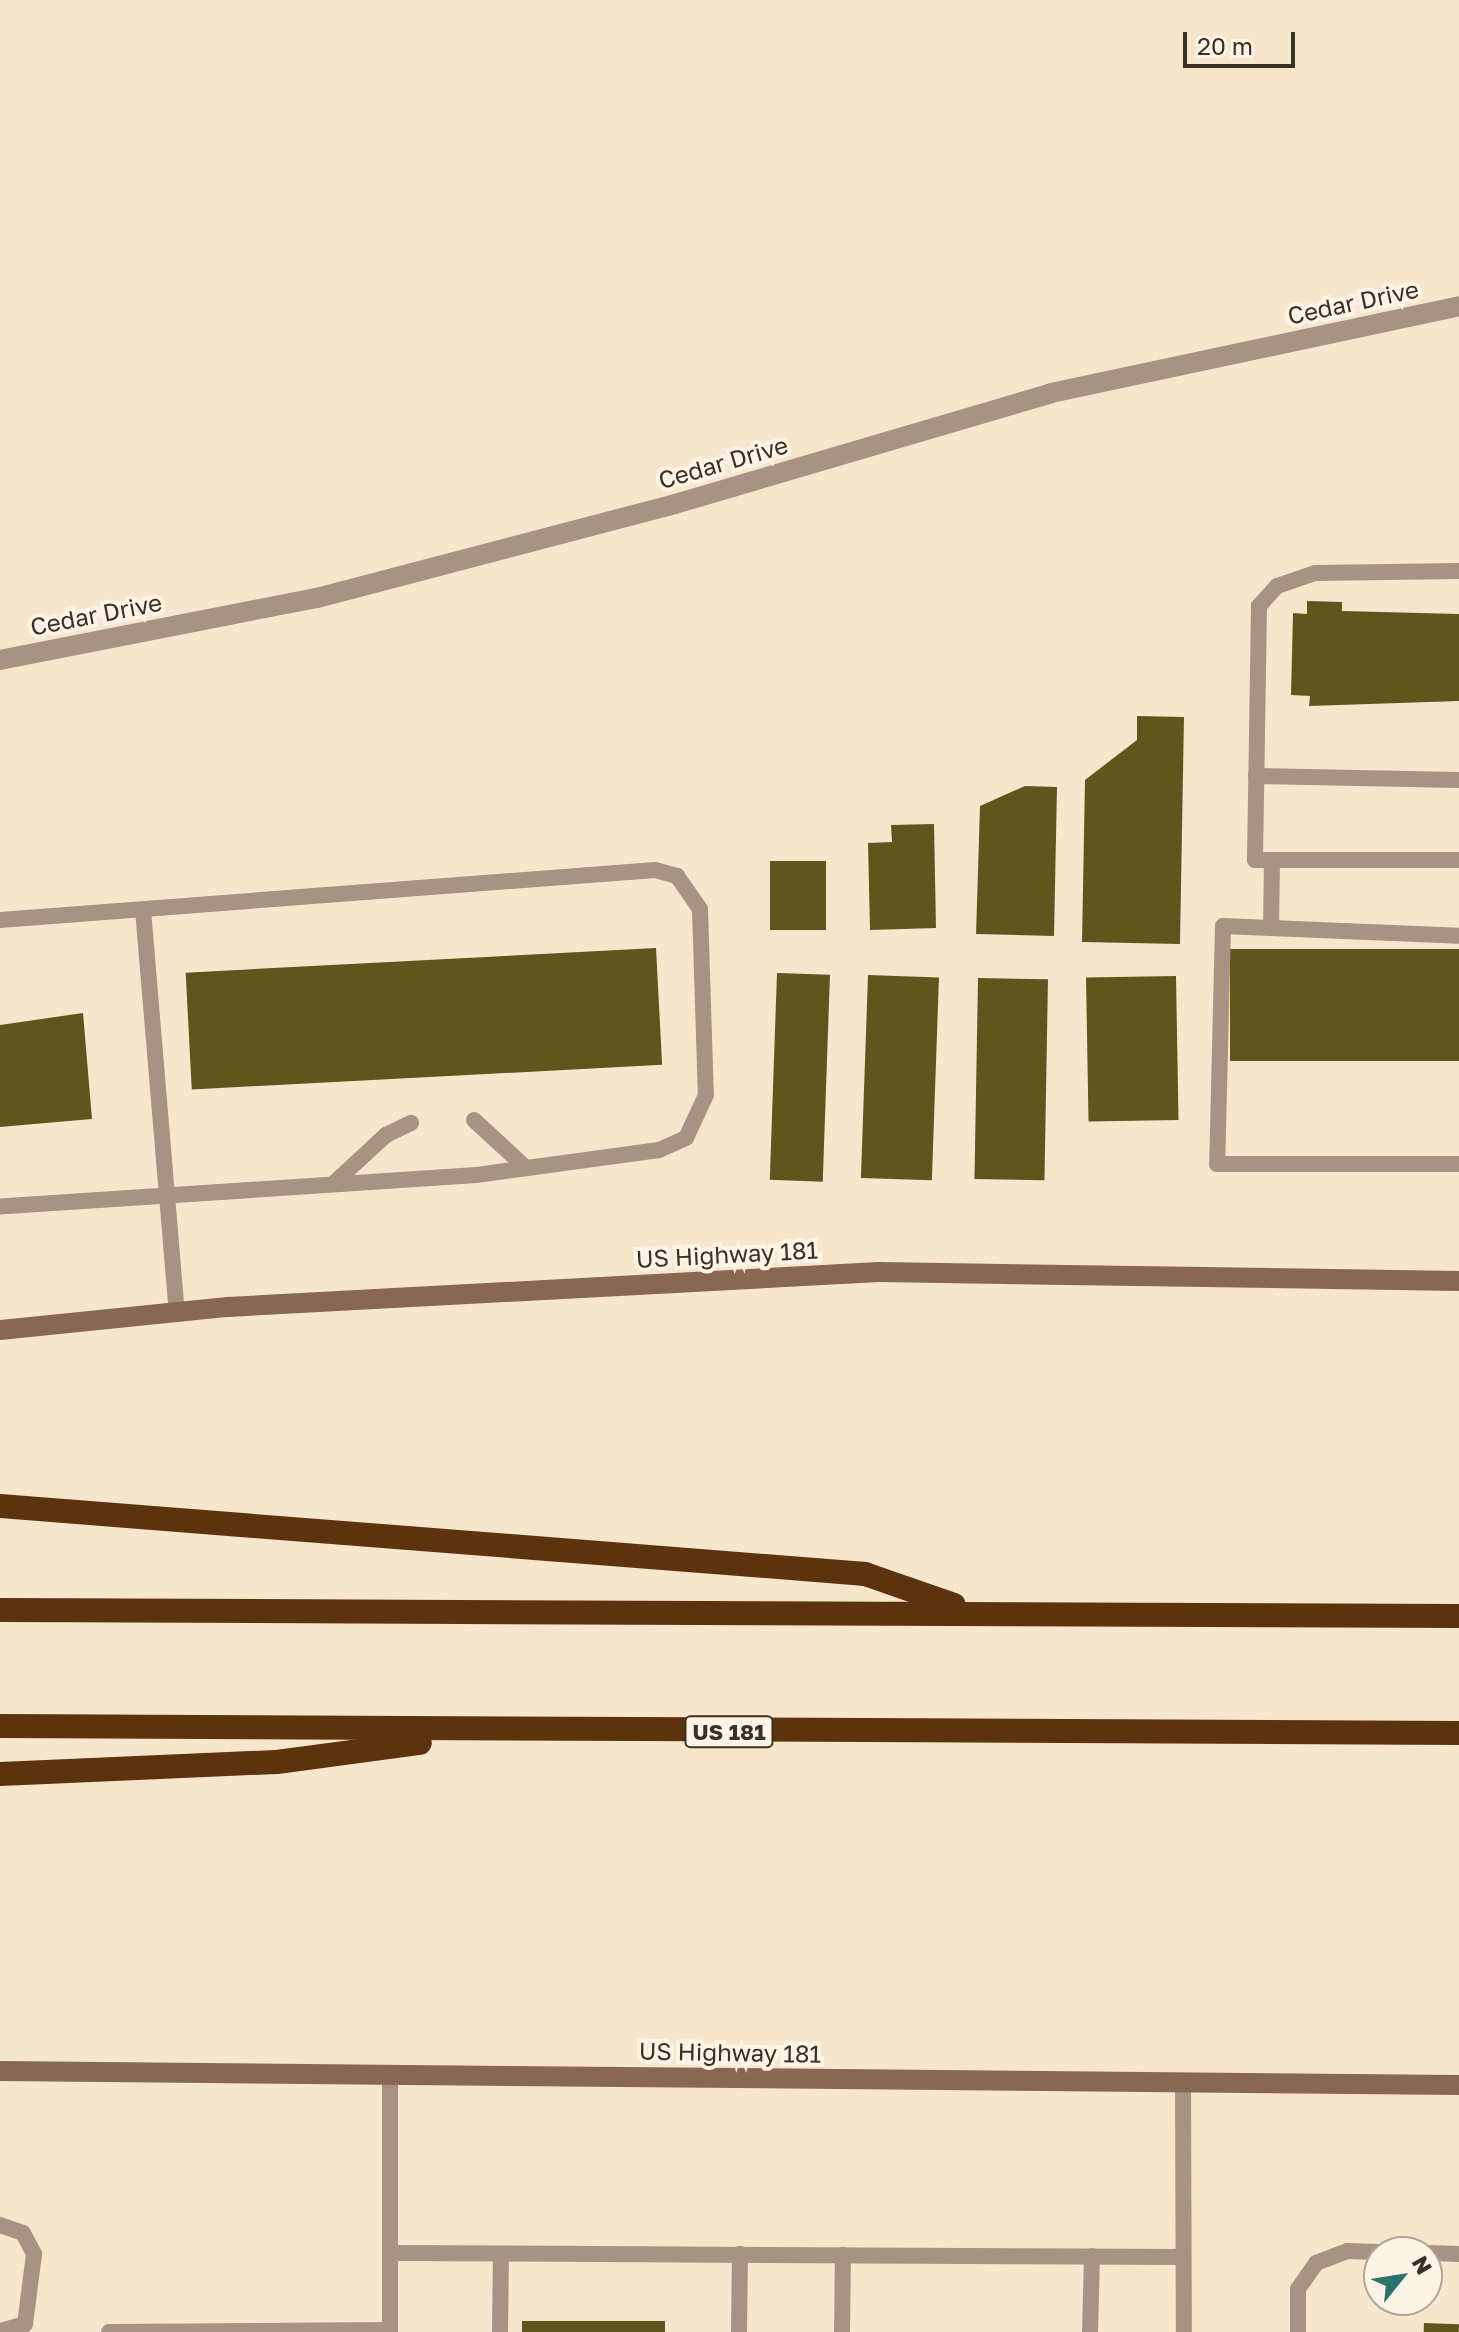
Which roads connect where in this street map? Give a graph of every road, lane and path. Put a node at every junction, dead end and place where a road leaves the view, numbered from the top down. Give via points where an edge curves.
1 (1459, 306) edge
2 (1459, 571) edge
3 (0, 660) edge
4 (1256, 776) junction
5 (1459, 780) edge
6 (1272, 860) junction
7 (1459, 860) edge
8 (143, 910) junction
9 (0, 920) edge
10 (1271, 928) junction
11 (1459, 936) edge
12 (474, 1120) dead end
13 (411, 1123) dead end
14 (1459, 1164) edge
15 (526, 1168) junction
16 (333, 1184) junction
17 (167, 1195) junction
18 (0, 1207) edge
19 (1459, 1281) edge
20 (177, 1312) junction
21 (0, 1330) edge
22 (0, 1506) edge
23 (0, 1610) edge
24 (976, 1612) junction
25 (1459, 1616) edge
26 (0, 1726) edge
27 (511, 1731) junction
28 (1459, 1733) edge
29 (0, 1774) edge
30 (0, 2071) edge
31 (390, 2075) junction
32 (1183, 2083) junction
33 (1459, 2085) edge
34 (0, 2225) edge
35 (1363, 2252) edge
36 (390, 2253) junction
37 (501, 2254) junction
38 (740, 2254) junction
39 (843, 2255) junction
40 (1092, 2256) junction
41 (1183, 2257) junction
42 (0, 2331) edge
43 (390, 2331) edge
44 (109, 2332) edge
45 (500, 2332) edge
46 (739, 2332) edge
47 (842, 2332) edge
48 (1090, 2332) edge
49 (1184, 2332) edge
50 (1298, 2332) edge

1 - 3 street, Cedar Drive via 1051,393 675,504 317,598
2 - 4 lane via 1315,573 1277,586 1259,606 1256,632
4 - 5 lane
4 - 6 lane via 1255,860
6 - 7 lane
6 - 10 lane
8 - 9 lane
8 - 15 lane via 655,870 677,876 700,909 706,1095 700,1120 686,1138 659,1150
8 - 17 lane
10 - 11 lane
10 - 14 lane via 1223,926 1217,1164
12 - 15 lane
13 - 16 lane via 386,1135
15 - 16 lane
16 - 17 lane
17 - 18 lane
17 - 20 lane
19 - 20 main road, US Highway 181 via 879,1272
20 - 21 main road, US Highway 181
22 - 24 highway via 865,1574
23 - 24 highway
24 - 25 highway
26 - 27 highway, US 181
27 - 28 highway, US 181
27 - 29 highway via 277,1762
30 - 31 main road, US Highway 181
31 - 32 main road, US Highway 181
31 - 36 lane
32 - 33 main road, US Highway 181
32 - 41 lane
34 - 42 lane via 23,2233 34,2254 33,2306 25,2324
35 - 50 lane via 1347,2251 1316,2263 1298,2289
36 - 37 lane
36 - 43 lane
37 - 38 lane
37 - 45 lane
38 - 39 lane
38 - 46 lane
39 - 40 lane
39 - 47 lane
40 - 41 lane
40 - 48 lane
41 - 49 lane
43 - 44 lane

